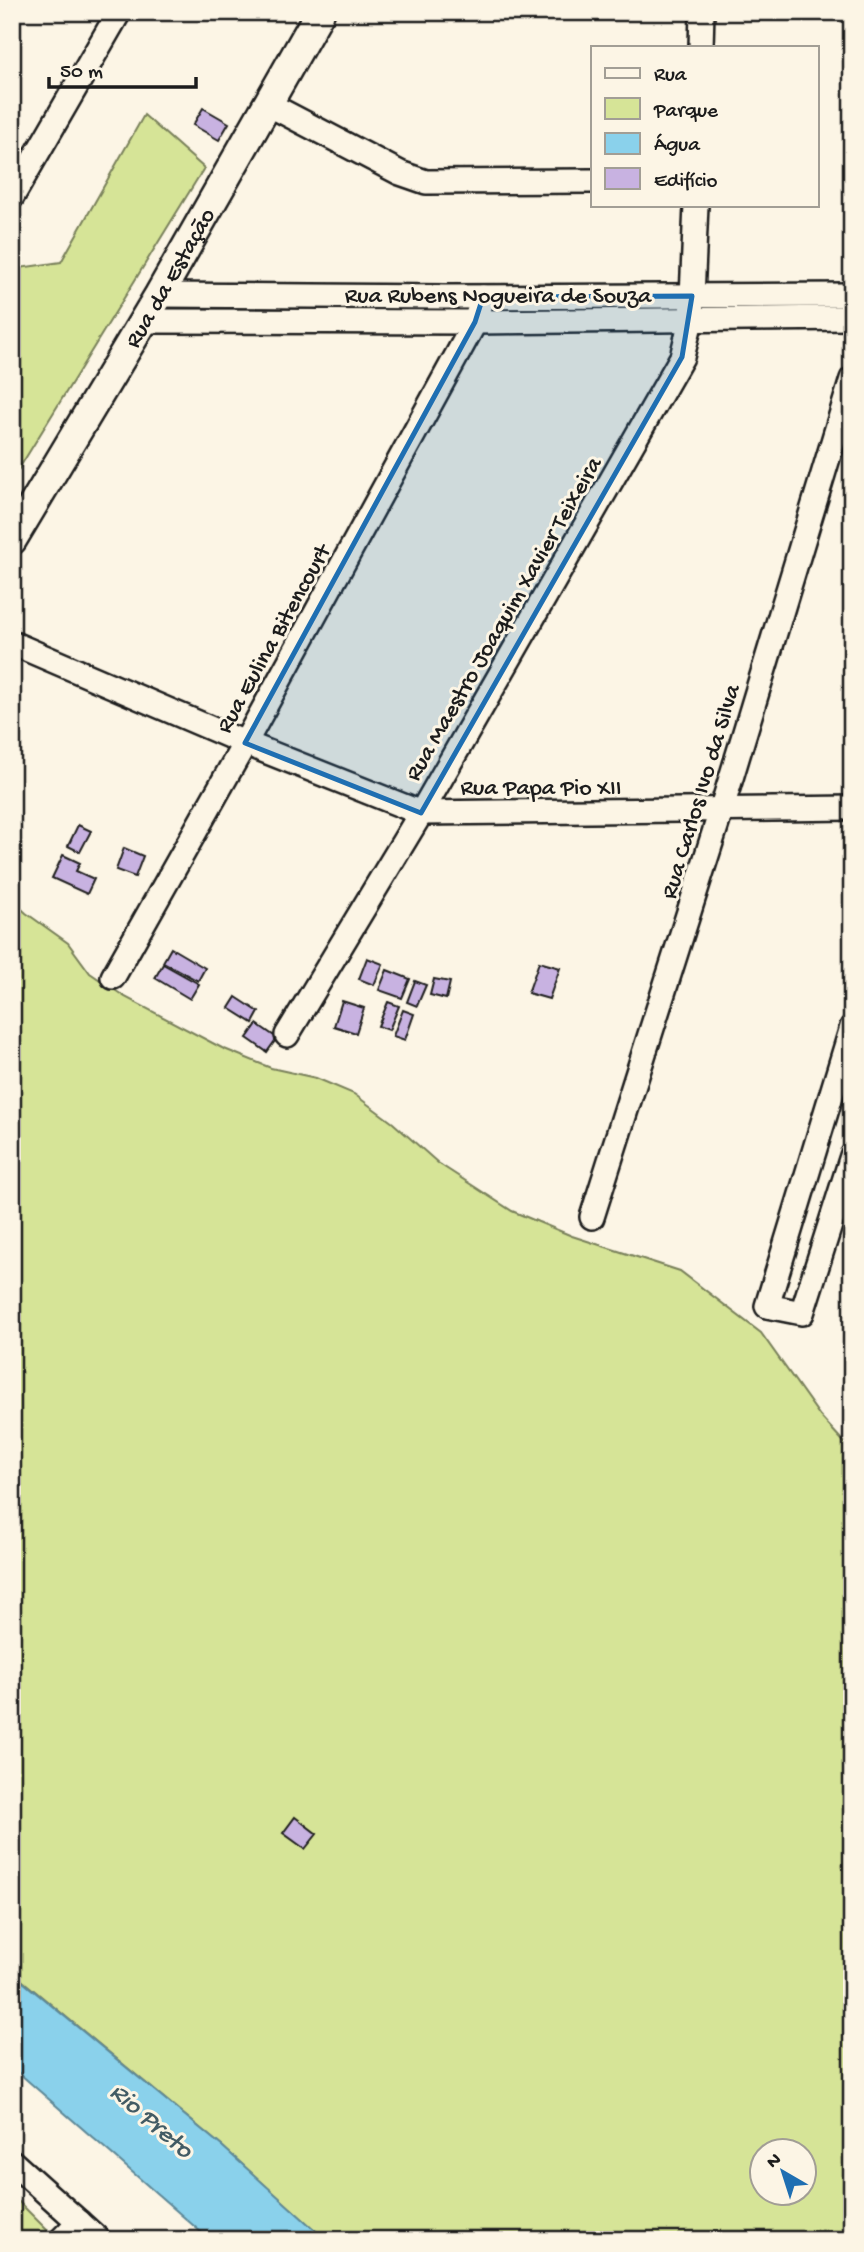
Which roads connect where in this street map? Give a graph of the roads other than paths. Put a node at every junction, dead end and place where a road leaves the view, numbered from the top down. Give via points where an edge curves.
1 (119, 12) edge
2 (320, 12) edge
3 (702, 12) edge
4 (701, 46) edge
5 (268, 104) junction
6 (591, 181) edge
7 (12, 197) edge
8 (696, 206) edge
9 (159, 295) junction
10 (852, 295) edge
11 (692, 296) junction
12 (483, 297) junction
13 (852, 318) edge
14 (691, 320) junction
15 (144, 321) junction
16 (475, 322) junction
17 (852, 379) edge
18 (12, 540) edge
19 (12, 643) edge
20 (245, 743) junction
21 (852, 808) edge
22 (721, 811) junction
23 (421, 813) junction
24 (113, 977) dead end
25 (852, 1027) edge
26 (287, 1035) dead end
27 (852, 1156) edge
28 (592, 1217) dead end
29 (12, 2162) edge
30 (79, 2222) junction
31 (61, 2240) edge
32 (99, 2240) edge

1 - 7 street
2 - 5 main road, Rua da Estação
3 - 4 street
5 - 6 street via 389,168 426,182
5 - 9 main road, Rua da Estação
8 - 11 street, Rua Maestro Joaquim Xavier Teixeira
9 - 12 street, Rua Rubens Nogueira de Souza
9 - 15 main road, Rua da Estação
10 - 11 street, Rua Rubens Nogueira de Souza
11 - 12 street, Rua Rubens Nogueira de Souza
11 - 14 street, Rua Maestro Joaquim Xavier Teixeira
12 - 16 street, Rua Eulina Bitencourt
13 - 14 street, Rua Rubens Nogueira de Souza
14 - 16 street, Rua Rubens Nogueira de Souza
14 - 23 street, Rua Maestro Joaquim Xavier Teixeira via 682,357
15 - 16 street, Rua Rubens Nogueira de Souza
15 - 18 main road, Rua da Estação
16 - 20 street, Rua Eulina Bitencourt
17 - 22 street, Rua Carlos Ivo da Silva
19 - 20 street, Rua Papa Pio XII
20 - 23 street, Rua Papa Pio XII
20 - 24 street, Rua Eulina Bitencourt
21 - 22 street, Rua Papa Pio XII
22 - 23 street, Rua Papa Pio XII
22 - 28 street, Rua Carlos Ivo da Silva
23 - 26 street, Rua Maestro Joaquim Xavier Teixeira
25 - 27 street via 767,1306 803,1313
29 - 30 street
30 - 31 street
30 - 32 street

